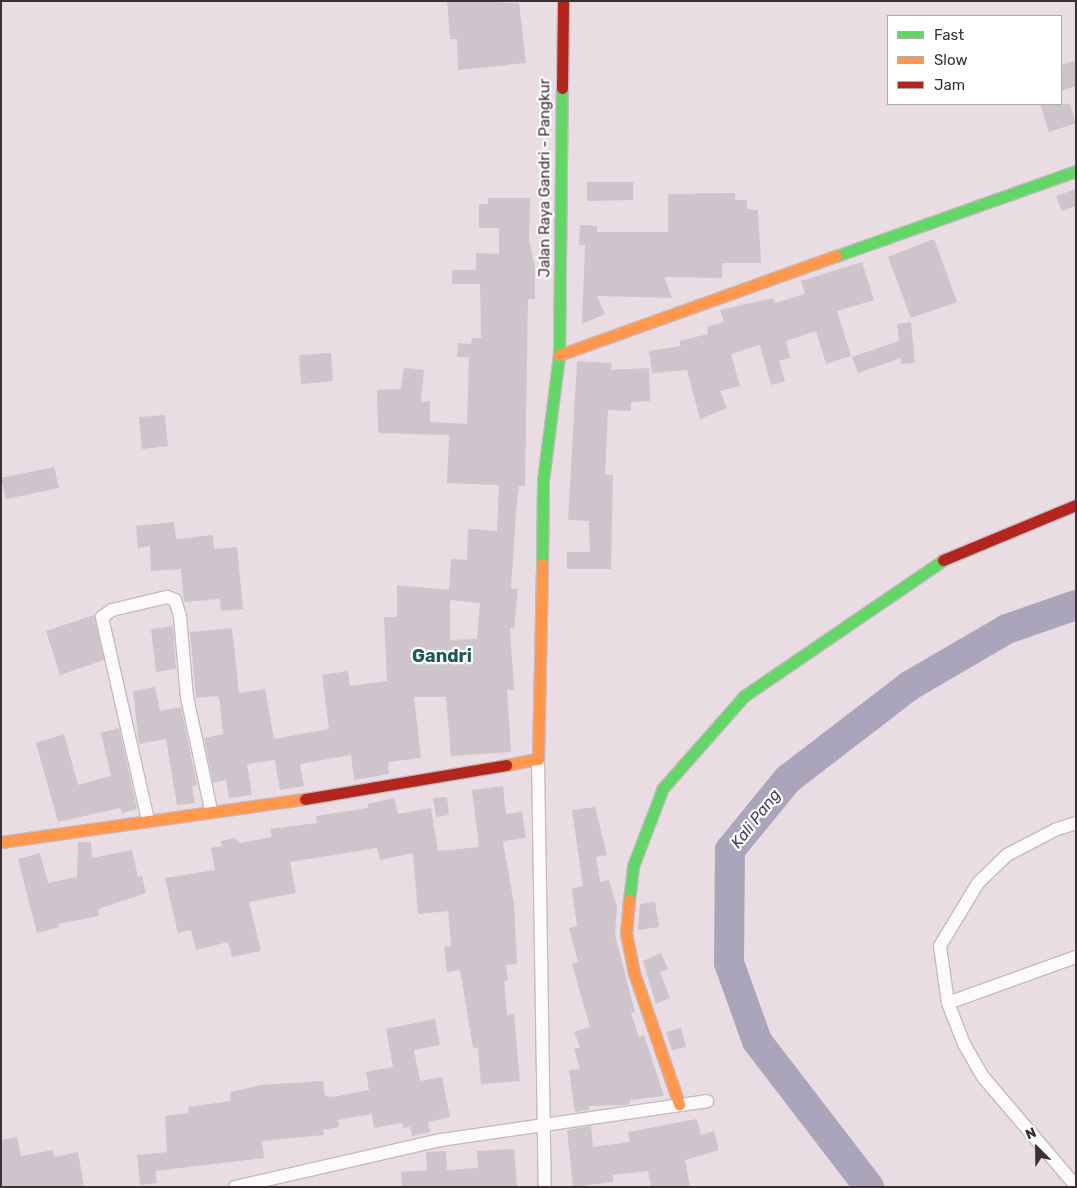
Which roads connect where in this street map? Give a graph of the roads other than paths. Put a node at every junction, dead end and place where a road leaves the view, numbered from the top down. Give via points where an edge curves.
1 (563, 1) edge
2 (1076, 171) edge
3 (559, 356) junction
4 (1076, 505) edge
5 (538, 759) junction
6 (211, 810) junction
7 (148, 820) junction
8 (1076, 823) edge
9 (1, 842) edge
10 (1076, 957) edge
11 (948, 1003) junction
12 (707, 1101) dead end
13 (679, 1104) junction
14 (544, 1125) junction
15 (1076, 1186) edge
16 (235, 1187) edge
17 (545, 1187) edge

1 - 3 street, Jalan Raya Gandri - Pangkur
2 - 3 street
3 - 5 street, Jalan Raya Gandri - Pangkur via 543,480
4 - 13 street via 955,552 862,614 744,696 663,788 633,866 626,933 634,973
5 - 6 street via 344,793
5 - 14 street
6 - 7 street
6 - 7 street via 187,697 180,616 175,600 167,597 112,610 102,617
7 - 9 street
8 - 11 street via 1007,855 978,883 940,946
10 - 11 street
11 - 15 street via 964,1044 984,1078
12 - 13 street
13 - 14 street
14 - 16 street via 442,1140
14 - 17 street

